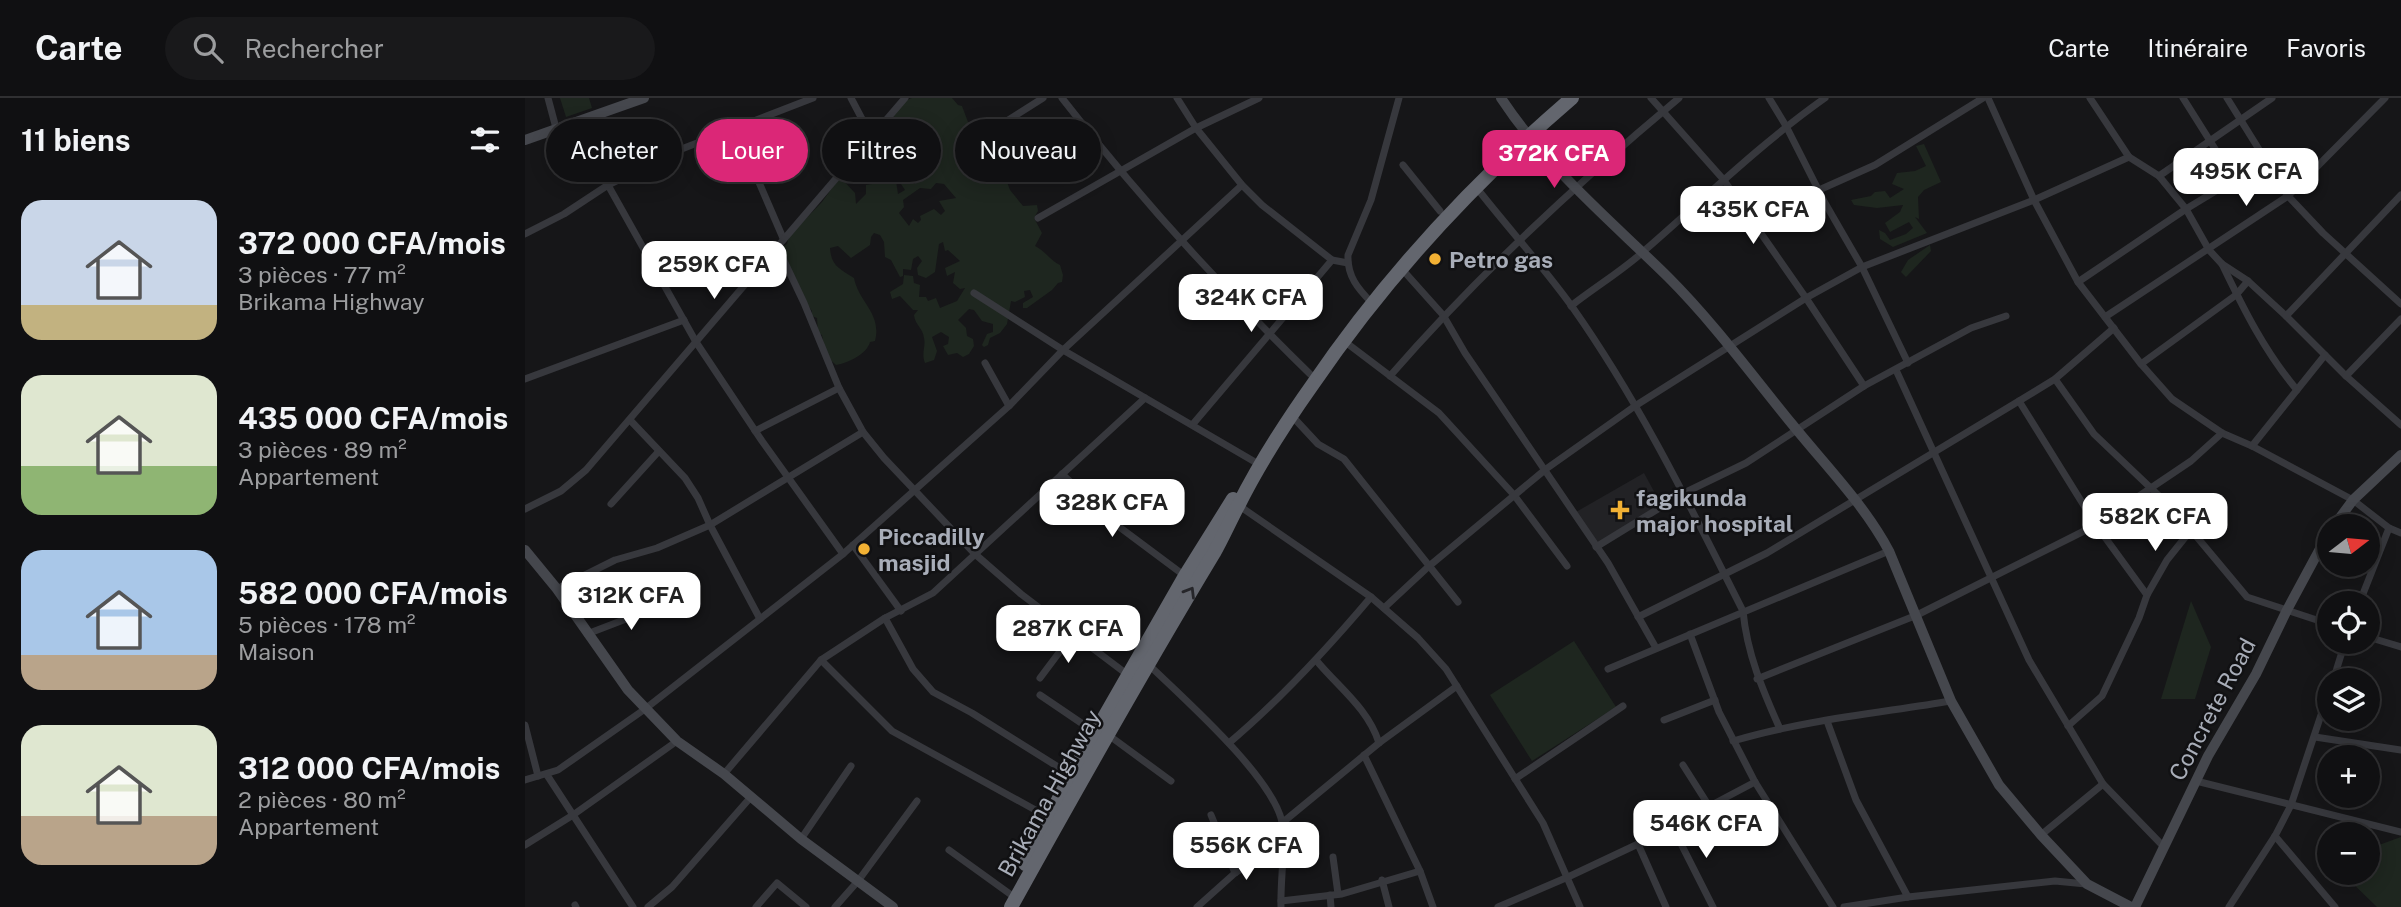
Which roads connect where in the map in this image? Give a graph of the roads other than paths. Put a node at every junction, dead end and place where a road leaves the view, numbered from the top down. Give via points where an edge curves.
1 (548, 98) edge
2 (644, 98) edge
3 (813, 98) edge
4 (851, 98) edge
5 (905, 98) edge
6 (1043, 98) edge
7 (1062, 98) edge
8 (1177, 98) edge
9 (1259, 98) edge
10 (1399, 98) edge
11 (1501, 98) edge
12 (1559, 98) edge
13 (1572, 98) edge
14 (1651, 98) edge
15 (1679, 98) edge
16 (1769, 98) edge
17 (1825, 98) edge
18 (1985, 98) edge
19 (2090, 98) edge
20 (2183, 98) edge
21 (2227, 98) edge
22 (2272, 98) edge
23 (2385, 98) edge
24 (1663, 111) junction
25 (554, 119) edge
26 (584, 119) edge
27 (761, 119) edge
28 (862, 119) edge
29 (886, 119) edge
30 (1010, 119) edge
31 (2241, 119) junction
32 (1786, 127) junction
33 (1196, 128) junction
34 (546, 132) edge
35 (1524, 133) junction
36 (2210, 139) junction
37 (525, 140) edge
38 (696, 143) edge
39 (2129, 157) junction
40 (2265, 160) junction
41 (1403, 165) dead end
42 (1122, 171) junction
43 (2159, 176) junction
44 (2234, 178) junction
45 (1723, 179) junction
46 (607, 182) edge
47 (759, 182) edge
48 (831, 182) edge
49 (608, 185) junction
50 (1242, 185) junction
51 (1476, 186) junction
52 (1573, 188) junction
53 (1819, 190) junction
54 (2401, 195) edge
55 (2288, 196) junction
56 (2034, 200) junction
57 (2186, 209) junction
58 (1440, 211) junction
59 (1038, 218) dead end
60 (525, 234) edge
61 (783, 237) junction
62 (1182, 239) junction
63 (1518, 242) junction
64 (776, 246) junction
65 (2209, 250) junction
66 (1642, 253) junction
67 (2346, 255) junction
68 (1332, 260) junction
69 (1348, 263) junction
70 (2222, 264) junction
71 (1862, 267) junction
72 (1400, 268) junction
73 (2248, 281) junction
74 (2078, 282) junction
75 (974, 293) dead end
76 (2237, 295) junction
77 (1806, 298) junction
78 (1369, 300) junction
79 (2401, 304) edge
80 (1571, 306) junction
81 (1443, 315) junction
82 (2006, 316) dead end
83 (2286, 316) junction
84 (2105, 317) junction
85 (2401, 319) edge
86 (684, 320) junction
87 (2114, 328) junction
88 (1270, 334) junction
89 (1344, 341) junction
90 (696, 342) junction
91 (1729, 347) junction
92 (1063, 350) junction
93 (2325, 355) junction
94 (985, 363) dead end
95 (1908, 363) junction
96 (2141, 364) junction
97 (1896, 370) junction
98 (1310, 374) junction
99 (1390, 376) junction
100 (2346, 376) junction
101 (525, 379) edge
102 (2055, 379) junction
103 (1864, 386) junction
104 (839, 388) junction
105 (2297, 390) junction
106 (1145, 398) junction
107 (2019, 401) junction
108 (1009, 406) junction
109 (1635, 406) junction
110 (1292, 416) junction
111 (629, 420) junction
112 (1193, 424) junction
113 (2401, 425) edge
114 (755, 430) junction
115 (1798, 431) junction
116 (863, 432) junction
117 (2222, 433) junction
118 (2252, 446) junction
119 (659, 451) junction
120 (1934, 451) junction
121 (2401, 455) edge
122 (1255, 462) junction
123 (1546, 469) junction
124 (1062, 474) junction
125 (788, 478) junction
126 (2152, 489) junction
127 (914, 492) junction
128 (1684, 493) junction
129 (1514, 495) junction
130 (1853, 499) junction
131 (2353, 500) junction
132 (611, 505) dead end
133 (1238, 505) junction
134 (525, 509) edge
135 (2343, 514) edge
136 (709, 525) junction
137 (2097, 525) junction
138 (2389, 528) junction
139 (2190, 530) junction
140 (1219, 532) junction
141 (2401, 533) edge
142 (853, 545) junction
143 (1596, 547) junction
144 (525, 550) edge
145 (1889, 551) junction
146 (843, 554) junction
147 (975, 554) junction
148 (2317, 555) edge
149 (1567, 566) dead end
150 (1428, 567) junction
151 (1724, 574) junction
152 (1185, 576) junction
153 (1991, 579) junction
154 (557, 589) junction
155 (2364, 591) edge
156 (2147, 595) junction
157 (1371, 597) junction
158 (1458, 602) dead end
159 (664, 604) dead end
160 (1384, 608) junction
161 (2287, 610) junction
162 (901, 611) junction
163 (1743, 611) junction
164 (1917, 615) junction
165 (1638, 617) junction
166 (885, 618) junction
167 (760, 619) junction
168 (2317, 621) edge
169 (587, 634) junction
170 (1073, 634) junction
171 (1690, 634) junction
172 (2380, 641) edge
173 (2401, 647) edge
174 (1656, 648) junction
175 (821, 660) junction
176 (1316, 660) junction
177 (1148, 663) junction
178 (1608, 669) dead end
179 (1128, 675) junction
180 (1040, 678) dead end
181 (1758, 679) junction
182 (1457, 686) junction
183 (1040, 695) dead end
184 (1715, 700) junction
185 (1951, 701) junction
186 (1623, 706) dead end
187 (645, 709) junction
188 (1664, 720) dead end
189 (1827, 721) junction
190 (525, 725) edge
191 (2068, 726) junction
192 (1780, 729) junction
193 (2317, 730) edge
194 (1102, 734) junction
195 (2315, 737) junction
196 (677, 741) junction
197 (1733, 741) junction
198 (1229, 743) junction
199 (1379, 743) junction
200 (2401, 751) edge
201 (1364, 755) junction
202 (1683, 765) dead end
203 (851, 766) dead end
204 (724, 774) junction
205 (547, 775) junction
206 (1071, 775) junction
207 (538, 776) junction
208 (1515, 779) junction
209 (525, 780) edge
210 (1171, 781) dead end
211 (2196, 781) junction
212 (1755, 782) junction
213 (2103, 784) junction
214 (750, 798) junction
215 (918, 801) dead end
216 (2291, 805) junction
217 (1709, 806) junction
218 (573, 815) junction
219 (1211, 815) dead end
220 (1048, 817) junction
221 (1282, 823) junction
222 (1672, 826) junction
223 (2401, 832) edge
224 (2041, 835) junction
225 (2275, 836) junction
226 (801, 839) junction
227 (1282, 842) junction
228 (1638, 844) junction
229 (525, 845) edge
230 (2164, 847) junction
231 (949, 850) dead end
232 (1333, 857) dead end
233 (1420, 871) junction
234 (1235, 873) junction
235 (1568, 877) junction
236 (1382, 880) junction
237 (858, 881) junction
238 (2087, 884) junction
239 (1333, 894) junction
240 (1907, 897) junction
241 (1012, 904) edge
242 (1281, 904) edge
243 (633, 907) edge
244 (648, 907) edge
245 (756, 907) edge
246 (806, 907) edge
247 (835, 907) edge
248 (893, 907) edge
249 (1197, 907) edge
250 (1331, 907) edge
251 (1389, 907) edge
252 (1433, 907) edge
253 (1498, 907) edge
254 (1580, 907) edge
255 (1666, 907) edge
256 (1713, 907) edge
257 (1833, 907) edge
258 (1844, 907) edge
259 (2133, 907) edge
260 (2229, 907) edge
261 (2335, 907) edge

1 - 25 street
2 - 26 street
3 - 27 street
4 - 28 street
5 - 29 street
6 - 30 street
7 - 42 street
8 - 33 street
9 - 33 street
10 - 69 street via 1377,182
11 - 35 street
12 - 35 highway, Brikama Highway
13 - 35 highway, Brikama Highway
14 - 24 street
15 - 24 street
16 - 32 street
17 - 32 street
18 - 53 street via 1875,165
18 - 56 street
19 - 39 street
20 - 36 street
21 - 31 street
22 - 31 street
23 - 55 street
24 - 45 street
24 - 52 street
31 - 36 street
31 - 40 street
32 - 45 street
32 - 53 street
33 - 42 street
33 - 50 street
34 - 37 street
35 - 51 highway, Brikama Highway
35 - 52 street
35 - 58 highway, Brikama Highway
36 - 43 street
36 - 44 street
38 - 49 street
39 - 43 street
39 - 56 street
40 - 44 street
40 - 55 street
41 - 58 street
42 - 59 street
42 - 62 street
43 - 57 street
44 - 57 street
45 - 66 street
45 - 77 street
46 - 49 street
47 - 61 street
48 - 61 street
49 - 60 street
49 - 86 street
50 - 62 street
50 - 68 street
51 - 63 street
51 - 72 highway, Brikama Highway
52 - 63 street
52 - 66 street
53 - 71 street
54 - 67 street
55 - 65 street
55 - 67 street
56 - 71 street
56 - 74 street
57 - 65 street
57 - 74 street
58 - 78 highway, Brikama Highway
61 - 64 street
62 - 88 street
62 - 92 street
63 - 80 street
63 - 81 street
64 - 90 street
64 - 104 street
65 - 70 street
65 - 84 street
66 - 80 street
66 - 91 street via 1687,296
67 - 79 street
67 - 83 street
68 - 69 street
68 - 88 street
69 - 78 street via 1352,279
70 - 73 street
70 - 76 street
71 - 77 street
71 - 95 street
72 - 78 highway, Brikama Highway
72 - 81 street
73 - 76 street
73 - 83 street
74 - 84 street
75 - 92 street
76 - 96 street
76 - 105 street via 2276,365
77 - 91 street
77 - 103 street
78 - 89 highway, Brikama Highway
78 - 98 highway, Brikama Highway
80 - 109 street
81 - 99 street
81 - 123 street
82 - 95 street via 1971,328
83 - 93 street
84 - 87 street
85 - 100 street
86 - 90 street
86 - 101 street
87 - 96 street
87 - 102 street
88 - 98 street
88 - 112 street
89 - 99 street
89 - 110 highway, Brikama Highway
90 - 111 street
90 - 114 street
91 - 109 street
91 - 115 street
92 - 106 street
92 - 108 street
93 - 100 street
93 - 105 street
94 - 108 street
95 - 97 street
96 - 117 street via 2172,399
97 - 103 street
97 - 120 street
98 - 122 highway, Brikama Highway
99 - 129 street via 1439,413
100 - 113 street
102 - 107 street
102 - 126 street via 2094,434
103 - 115 street
104 - 114 street
104 - 116 street
105 - 118 street
106 - 112 street
106 - 124 street
107 - 120 street
107 - 137 street
108 - 127 street
109 - 123 street
109 - 128 street
110 - 133 highway, Brikama Highway
110 - 150 street via 1318,444 1344,459
111 - 119 street
111 - 134 street via 586,470 561,491
112 - 122 street
114 - 125 street
115 - 128 street via 1719,478
115 - 130 street
116 - 125 street
116 - 127 street
117 - 118 street
117 - 126 street
118 - 131 street
119 - 132 street
119 - 136 street via 685,478
120 - 130 street
120 - 153 street
121 - 131 street
122 - 140 highway, Brikama Highway
123 - 129 street
123 - 143 street
124 - 147 street
124 - 152 street via 1118,526
125 - 136 street
125 - 146 street
126 - 137 street
126 - 139 street
127 - 142 street
127 - 147 street
128 - 143 street
128 - 151 street
129 - 149 street
129 - 150 street
130 - 145 street
130 - 151 street
131 - 135 street
131 - 138 street
133 - 140 highway, Brikama Highway
133 - 157 street
136 - 154 street via 615,560
136 - 167 street
137 - 153 street
137 - 156 street
138 - 141 street
138 - 155 street
139 - 156 street
139 - 161 street via 2247,597
140 - 152 highway, Brikama Highway
177 -> 140 highway, Brikama Highway
142 - 146 street
142 - 162 street
143 - 165 street
144 - 154 street
145 - 163 street
145 - 164 street
146 - 167 street
147 - 162 street via 933,593
147 - 170 street
148 - 161 street, Concrete Road
150 - 158 street
150 - 160 street
151 - 163 street
151 - 165 street
152 - 179 highway, Brikama Highway
153 - 164 street
153 - 191 street via 2029,660
154 - 169 street
156 - 191 street via 2102,695
157 - 160 street
157 - 176 street
159 - 169 street
160 - 182 street via 1417,638
161 - 168 street
161 - 211 street, Concrete Road
162 - 166 street
163 - 171 street
163 - 181 street
164 - 181 street
164 - 185 street
165 - 174 street
166 - 175 street
166 - 206 street via 912,669 933,692
167 - 187 street
169 - 187 street
170 - 179 street
170 - 180 street
171 - 174 street
171 - 184 street
172 - 173 street
174 - 178 street
175 - 204 street
175 - 220 street via 892,731
176 - 198 street
176 - 199 street via 1349,694
177 - 194 highway, Brikama Highway
177 - 198 street
179 - 194 highway, Brikama Highway
181 - 192 street
182 - 199 street
182 - 208 street
183 - 194 street
184 - 188 street
184 - 197 street
185 - 189 street
185 - 224 street via 1999,785
186 - 208 street
187 - 196 street
187 - 205 street
189 - 192 street
189 - 240 street via 1856,800
190 - 207 street
191 - 213 street
192 - 197 street
193 - 195 street
194 - 206 highway, Brikama Highway
194 - 210 street
194 - 241 highway, Brikama Highway
195 - 200 street
195 - 216 street
196 - 204 street
196 - 218 street
197 - 212 street
198 - 221 street via 1273,798
199 - 201 street
201 - 221 street
201 - 233 street
202 - 217 street
203 - 226 street
204 - 214 street
205 - 207 street
205 - 218 street
206 - 220 highway, Brikama Highway
207 - 209 street
208 - 235 street via 1543,823
211 - 216 street
211 - 230 street, Concrete Road
212 - 217 street
212 - 257 street
213 - 224 street
213 - 230 street
214 - 226 street
214 - 244 street via 672,887
215 - 237 street
216 - 223 street
216 - 225 street
217 - 222 street
218 - 229 street
218 - 243 street
219 - 234 street
220 - 241 highway, Brikama Highway
221 - 227 street
222 - 228 street
222 - 256 street
224 - 238 street
225 - 260 street
225 - 261 street
226 - 237 street
227 - 234 street
227 - 242 street
228 - 235 street
228 - 255 street
230 - 259 street, Concrete Road
231 - 241 street
232 - 239 street
233 - 236 street
233 - 252 street
234 - 249 street
235 - 253 street
235 - 254 street
236 - 239 street
236 - 251 street
237 - 247 street
237 - 248 street
238 - 240 street via 2055,881
238 - 259 street
239 - 242 street
239 - 250 street
240 - 258 street
245 - 246 street via 776,883

